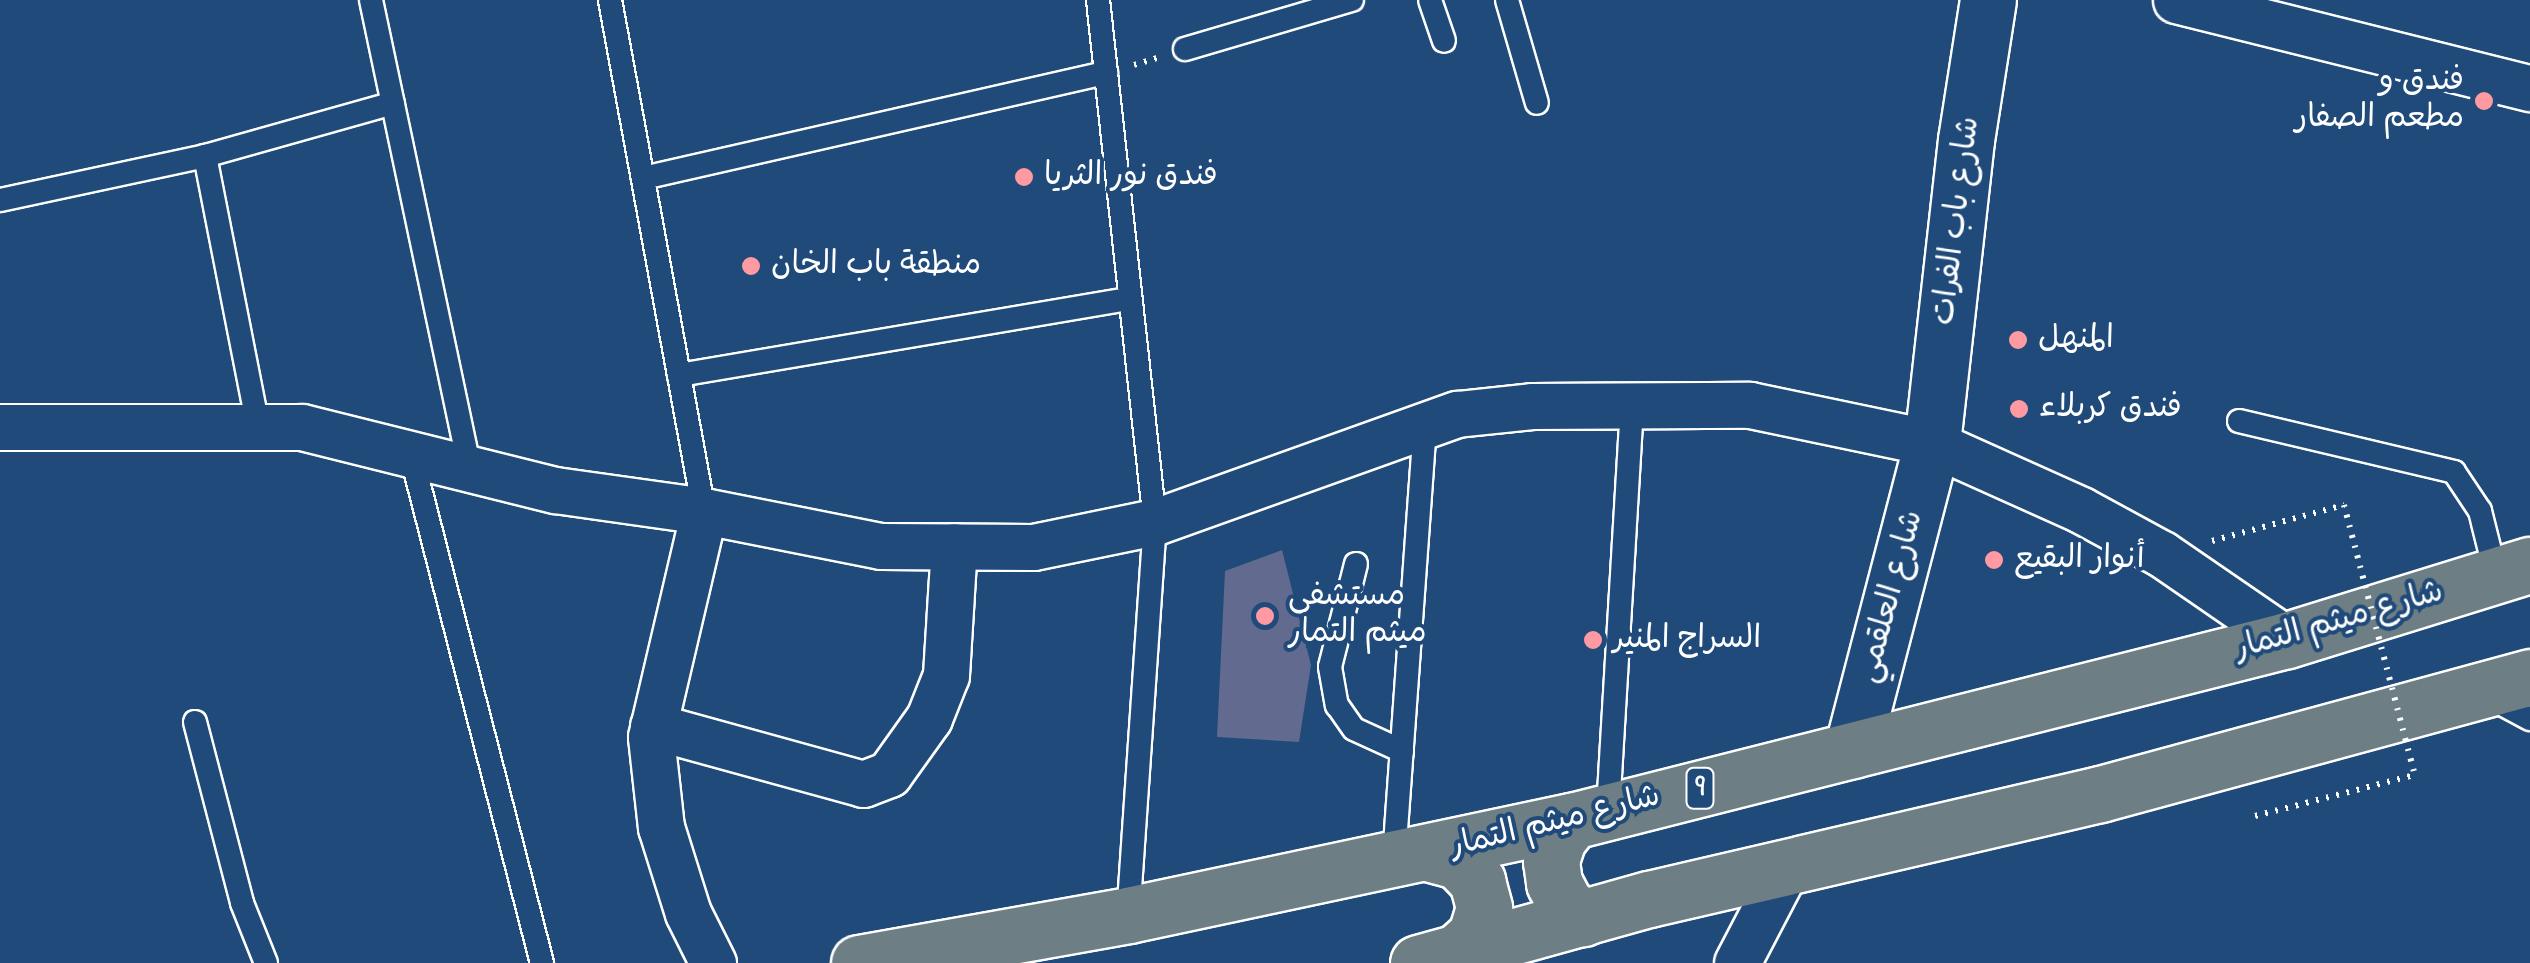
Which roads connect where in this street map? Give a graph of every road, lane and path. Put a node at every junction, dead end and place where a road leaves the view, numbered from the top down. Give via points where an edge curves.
1 (371, 0) edge
2 (610, 0) edge
3 (1098, 0) edge
4 (1352, 0) edge
5 (1430, 0) edge
6 (1507, 0) edge
7 (1988, 0) edge
8 (2176, 0) edge
9 (1444, 41) dead end
10 (1186, 50) joint
11 (1106, 72) junction
12 (2530, 88) edge
13 (393, 103) junction
14 (1537, 103) dead end
15 (205, 156) junction
16 (643, 178) junction
17 (0, 200) edge
18 (1130, 298) junction
19 (679, 376) junction
20 (1632, 403) junction
21 (2239, 421) dead end
22 (1425, 426) junction
23 (0, 427) edge
24 (258, 427) junction
25 (1932, 443) junction
26 (411, 454) junction
27 (470, 469) junction
28 (704, 511) junction
29 (1155, 522) junction
30 (2225, 537) dead end
31 (954, 546) junction
32 (1356, 564) dead end
33 (2513, 570) edge
34 (2287, 640) junction
35 (2530, 677) edge
36 (2478, 691) junction
37 (2530, 719) edge
38 (195, 722) dead end
39 (654, 726) junction
40 (1402, 750) junction
41 (1852, 750) junction
42 (1590, 816) junction
43 (2255, 816) dead end
44 (1413, 858) junction
45 (1786, 869) junction
46 (1128, 915) junction
47 (1555, 931) junction
48 (1437, 958) edge
49 (266, 963) edge
50 (542, 963) edge
51 (712, 963) edge
52 (860, 963) edge
53 (1738, 963) edge

1 - 13 lane
2 - 16 lane
3 - 11 lane
4 - 10 lane
5 - 9 lane
6 - 14 lane
7 - 25 street, شارع باب الفرات
8 - 12 street
10 - 11 path
11 - 16 lane
11 - 18 lane
13 - 15 lane
13 - 27 lane
15 - 17 lane
15 - 24 lane
16 - 19 lane
18 - 19 lane
18 - 29 lane
19 - 28 lane
20 - 22 street via 1457,414
20 - 25 street via 1750,405
20 - 42 lane
21 - 33 lane via 2454,472
22 - 29 street
22 - 40 lane
23 - 24 street
24 - 26 street via 302,427
25 - 34 street via 2162,554
25 - 41 street, شارع العلقمي
26 - 27 street
26 - 50 lane
27 - 28 street via 555,490
28 - 31 street via 881,546
28 - 39 street
29 - 31 street via 1034,547
29 - 46 lane
30 - 43 path, bridge via 2344,506 2415,775
31 - 39 street via 946,675 929,718 888,774 864,784
32 - 40 lane via 1330,667 1338,705 1354,728
33 - 34 highway, شارع ميثم التمار / 9
34 - 41 highway, شارع ميثم التمار / 9
35 - 36 highway
36 - 37 lane
36 - 45 highway via 2100,794
38 - 49 lane via 242,903
39 - 51 street via 661,827
40 - 44 lane
41 - 42 highway, شارع ميثم التمار / 9
42 - 44 highway, شارع ميثم التمار / 9
42 - 47 highway via 1558,839 1554,884 1565,904
44 - 46 highway, شارع ميثم التمار / 9
44 - 48 highway via 1458,861 1477,881 1484,908 1476,934
45 - 47 highway
45 - 53 street
46 - 52 highway, شارع ميثم التمار / 9
47 - 48 highway

